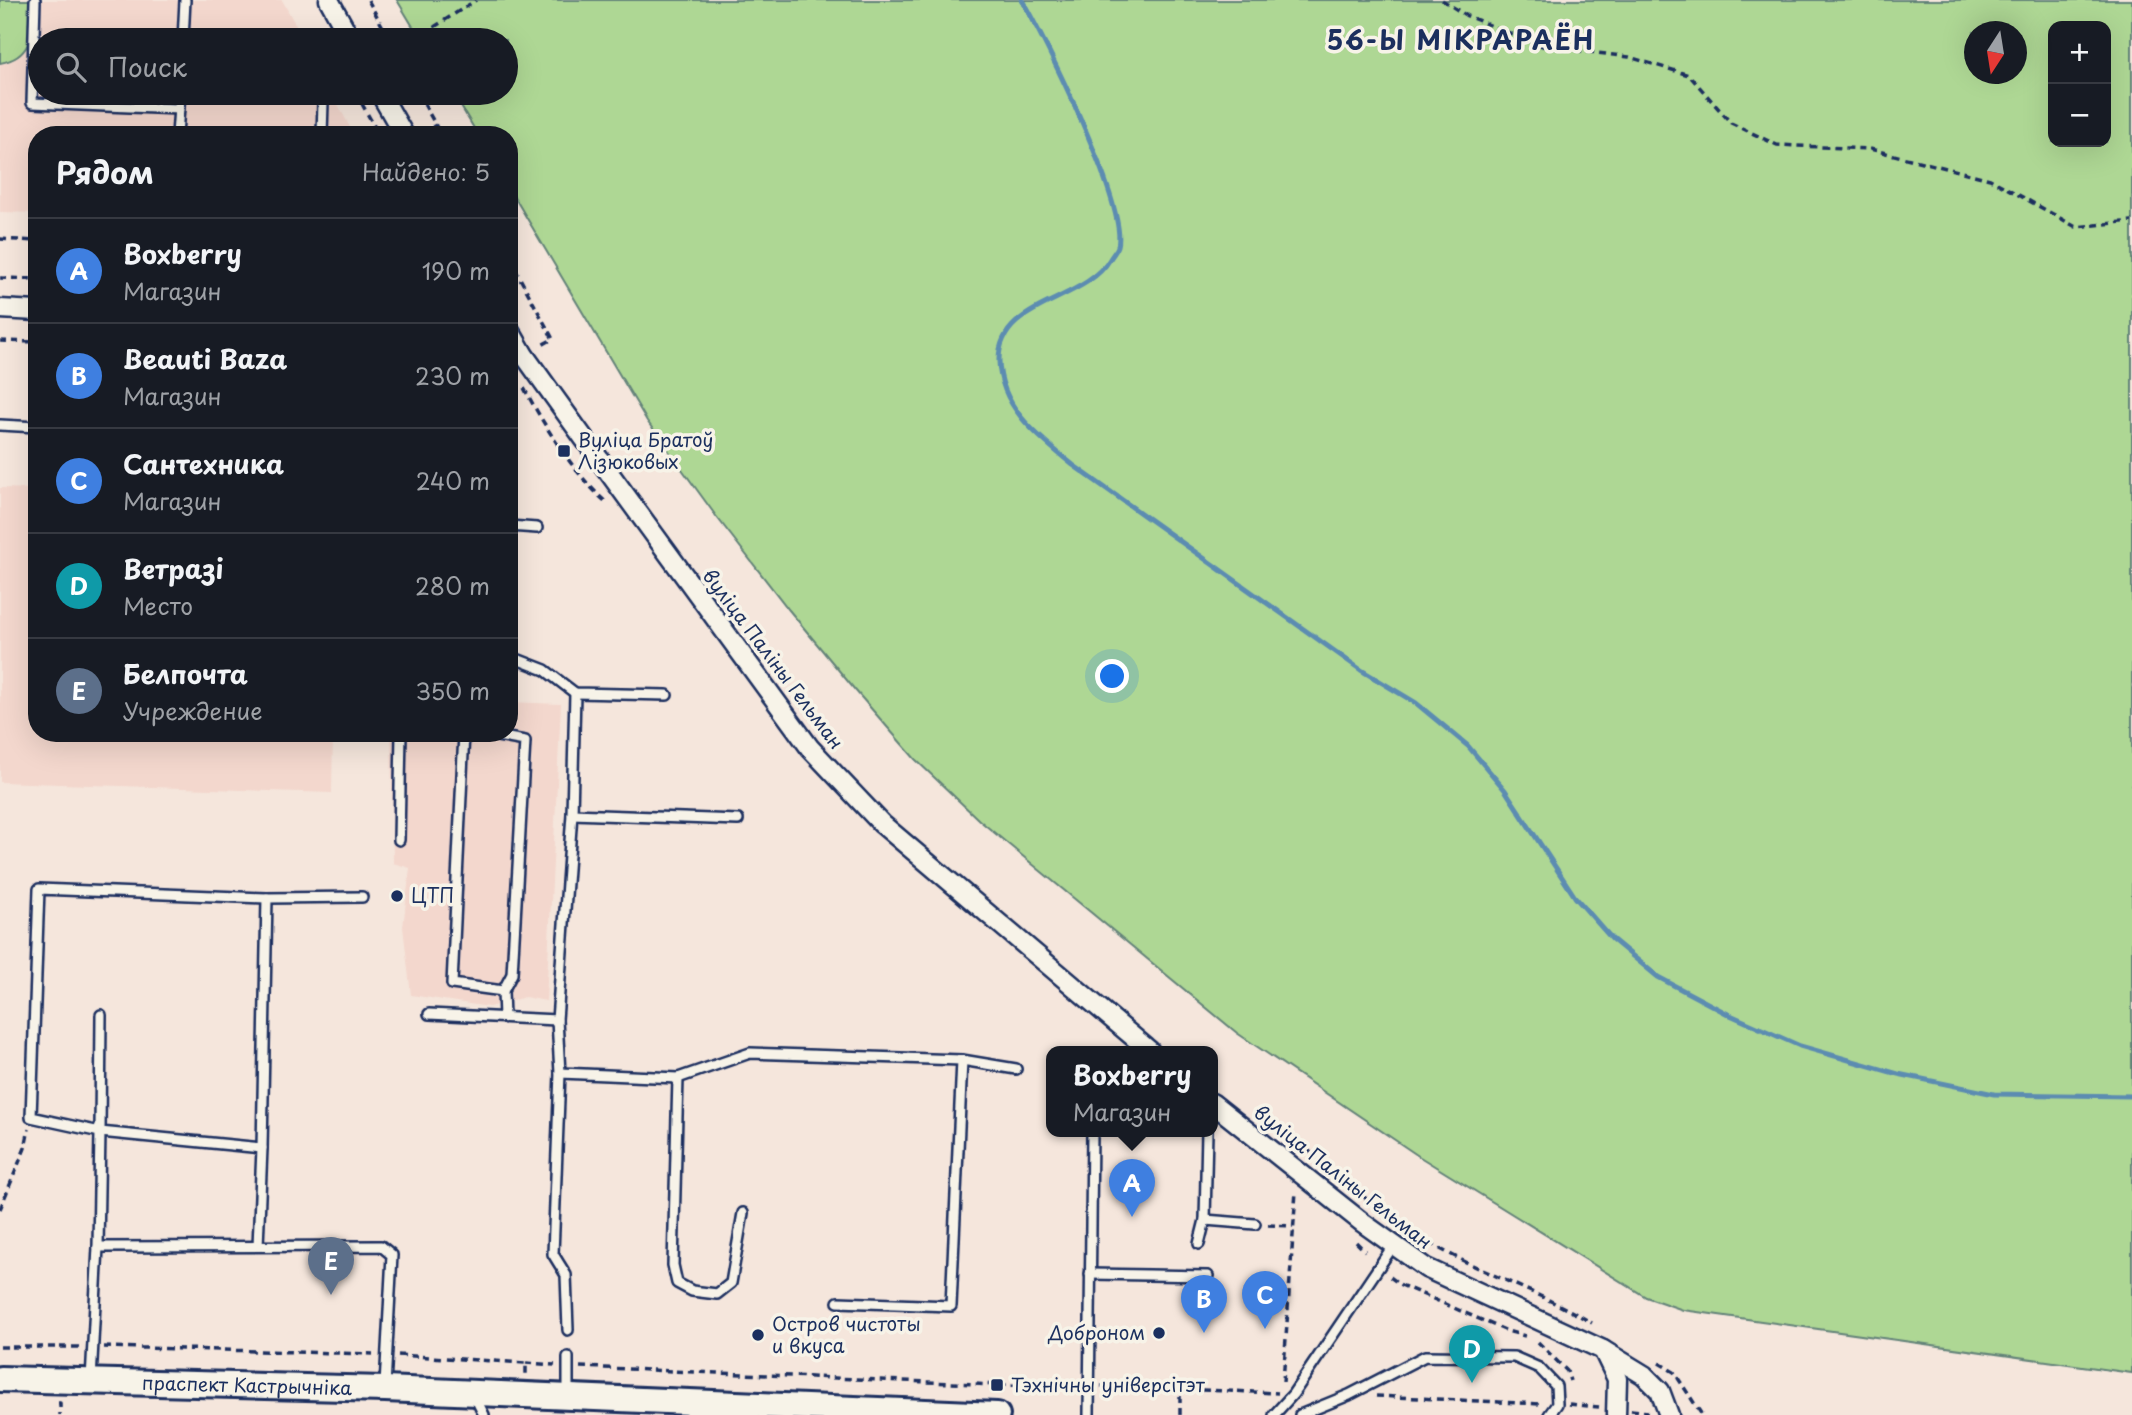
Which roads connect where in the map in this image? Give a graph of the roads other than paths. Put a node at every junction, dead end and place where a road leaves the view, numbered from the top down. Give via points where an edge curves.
1 (35, 0) edge
2 (185, 0) edge
3 (329, 0) edge
4 (34, 28) edge
5 (184, 28) edge
6 (344, 28) edge
7 (81, 105) edge
8 (179, 105) edge
9 (323, 105) edge
10 (387, 105) edge
11 (179, 109) junction
12 (178, 126) edge
13 (322, 126) edge
14 (399, 126) edge
15 (0, 309) edge
16 (28, 311) edge
17 (518, 345) edge
18 (0, 425) edge
19 (28, 427) edge
20 (518, 527) edge
21 (537, 528) dead end
22 (518, 660) edge
23 (575, 693) junction
24 (667, 695) dead end
25 (518, 740) edge
26 (401, 742) edge
27 (464, 742) edge
28 (572, 814) junction
29 (738, 820) dead end
30 (399, 840) dead end
31 (362, 897) dead end
32 (267, 898) junction
33 (503, 990) junction
34 (429, 1014) dead end
35 (101, 1015) dead end
36 (504, 1017) junction
37 (557, 1020) junction
38 (1141, 1046) edge
39 (962, 1060) junction
40 (1016, 1069) dead end
41 (560, 1073) junction
42 (678, 1078) junction
43 (1218, 1111) edge
44 (100, 1132) junction
45 (1092, 1137) edge
46 (1207, 1137) edge
47 (262, 1148) junction
48 (743, 1213) dead end
49 (1205, 1220) junction
50 (1255, 1224) road end
51 (1199, 1244) dead end
52 (258, 1246) junction
53 (1392, 1246) junction
54 (98, 1247) junction
55 (1090, 1274) junction
56 (1208, 1276) dead end
57 (838, 1302) dead end
58 (568, 1330) dead end
59 (1603, 1350) junction
60 (568, 1362) road end
61 (0, 1379) edge
62 (91, 1382) junction
63 (385, 1389) junction
64 (568, 1397) junction
65 (478, 1404) edge
66 (1616, 1412) edge
67 (997, 1415) edge
68 (1089, 1415) edge
69 (1274, 1415) edge
70 (1300, 1415) edge
71 (1549, 1415) edge
72 (1669, 1415) edge

1 - 4 lane
2 - 5 lane
3 - 6 street
7 - 11 lane
8 - 11 lane
9 - 13 lane
10 - 14 street
11 - 12 lane
15 - 16 street
17 - 38 street, вуліца Паліны Гельман via 810,748 882,824
18 - 19 lane
20 - 21 lane
22 - 23 lane via 545,670
23 - 24 lane
23 - 28 lane
25 - 33 lane via 526,741 512,974
26 - 30 lane
27 - 33 lane via 452,984
28 - 29 lane
28 - 37 lane
31 - 32 lane
32 - 44 lane via 39,889 31,1117
32 - 47 lane
33 - 36 lane
34 - 36 lane
35 - 44 lane
36 - 37 lane
37 - 41 lane
39 - 40 lane
39 - 42 lane via 750,1053
39 - 57 lane via 951,1306
41 - 42 lane
41 - 58 lane via 553,1254 566,1275
42 - 48 lane via 673,1265 677,1283 692,1291 717,1294 731,1283
43 - 53 street, вуліца Паліны Гельман
44 - 47 lane
44 - 54 lane
45 - 55 lane
46 - 49 lane
47 - 52 lane
49 - 50 lane
49 - 51 lane
52 - 54 lane
52 - 63 lane via 381,1246 392,1255
53 - 59 street, вуліца Паліны Гельман via 1426,1268
53 - 69 lane via 1293,1394
54 - 62 lane
55 - 56 lane
55 - 68 lane
59 - 66 street via 1617,1379
59 - 72 street, вуліца Паліны Гельман via 1644,1375 1660,1391
60 - 64 lane
61 - 62 main road, праспект Кастрычніка
62 - 63 main road, праспект Кастрычніка
63 - 65 main road, праспект Кастрычніка
64 - 65 main road, праспект Кастрычніка via 528,1395
64 - 67 main road, праспект Кастрычніка
70 - 71 lane via 1424,1356 1514,1357 1539,1368 1556,1386 1557,1404

